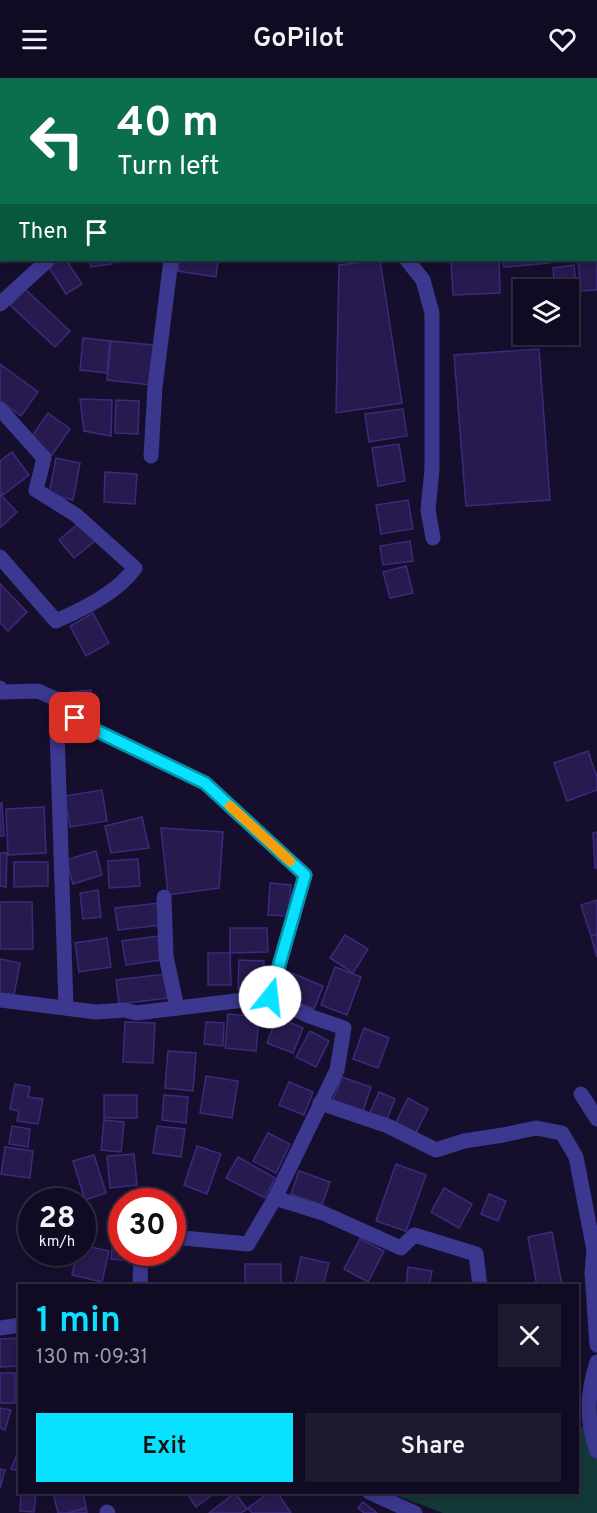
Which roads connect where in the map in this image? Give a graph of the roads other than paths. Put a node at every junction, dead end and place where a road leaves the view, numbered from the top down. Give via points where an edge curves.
1 (47, 261) edge
2 (171, 261) edge
3 (408, 261) edge
4 (0, 304) edge
5 (0, 409) edge
6 (151, 456) dead end
7 (433, 538) dead end
8 (0, 557) edge
9 (1, 691) edge
10 (57, 706) junction
11 (164, 897) dead end
12 (270, 997) junction
13 (0, 1000) edge
14 (66, 1007) junction
15 (177, 1008) junction
16 (581, 1094) dead end
17 (320, 1103) junction
18 (597, 1119) edge
19 (275, 1198) junction
20 (186, 1238) edge
21 (595, 1249) edge
22 (141, 1266) edge
23 (140, 1284) edge
24 (480, 1284) edge
25 (18, 1325) edge
26 (0, 1328) edge
27 (597, 1345) edge
28 (597, 1362) edge
29 (589, 1442) edge
30 (373, 1494) edge
31 (415, 1513) edge

1 - 4 street
2 - 6 street via 155,387
3 - 7 street via 423,280 432,314 432,469 428,510
5 - 8 street via 44,458 36,490 76,515 135,568 125,582 56,621
9 - 10 street via 38,691 56,699
10 - 12 street via 93,729 205,783 305,875
10 - 14 street
11 - 15 street via 166,956
12 - 15 street
12 - 17 street via 344,1028 338,1070
13 - 14 street
14 - 15 street via 136,1014
16 - 18 street
17 - 19 street
17 - 21 street via 388,1126 436,1150 536,1128 562,1133 576,1157
19 - 20 street via 248,1244
19 - 24 street via 323,1213 401,1248 414,1235 476,1254
21 - 27 street via 592,1273
22 - 23 street
25 - 26 street
28 - 29 street via 589,1387
30 - 31 street

